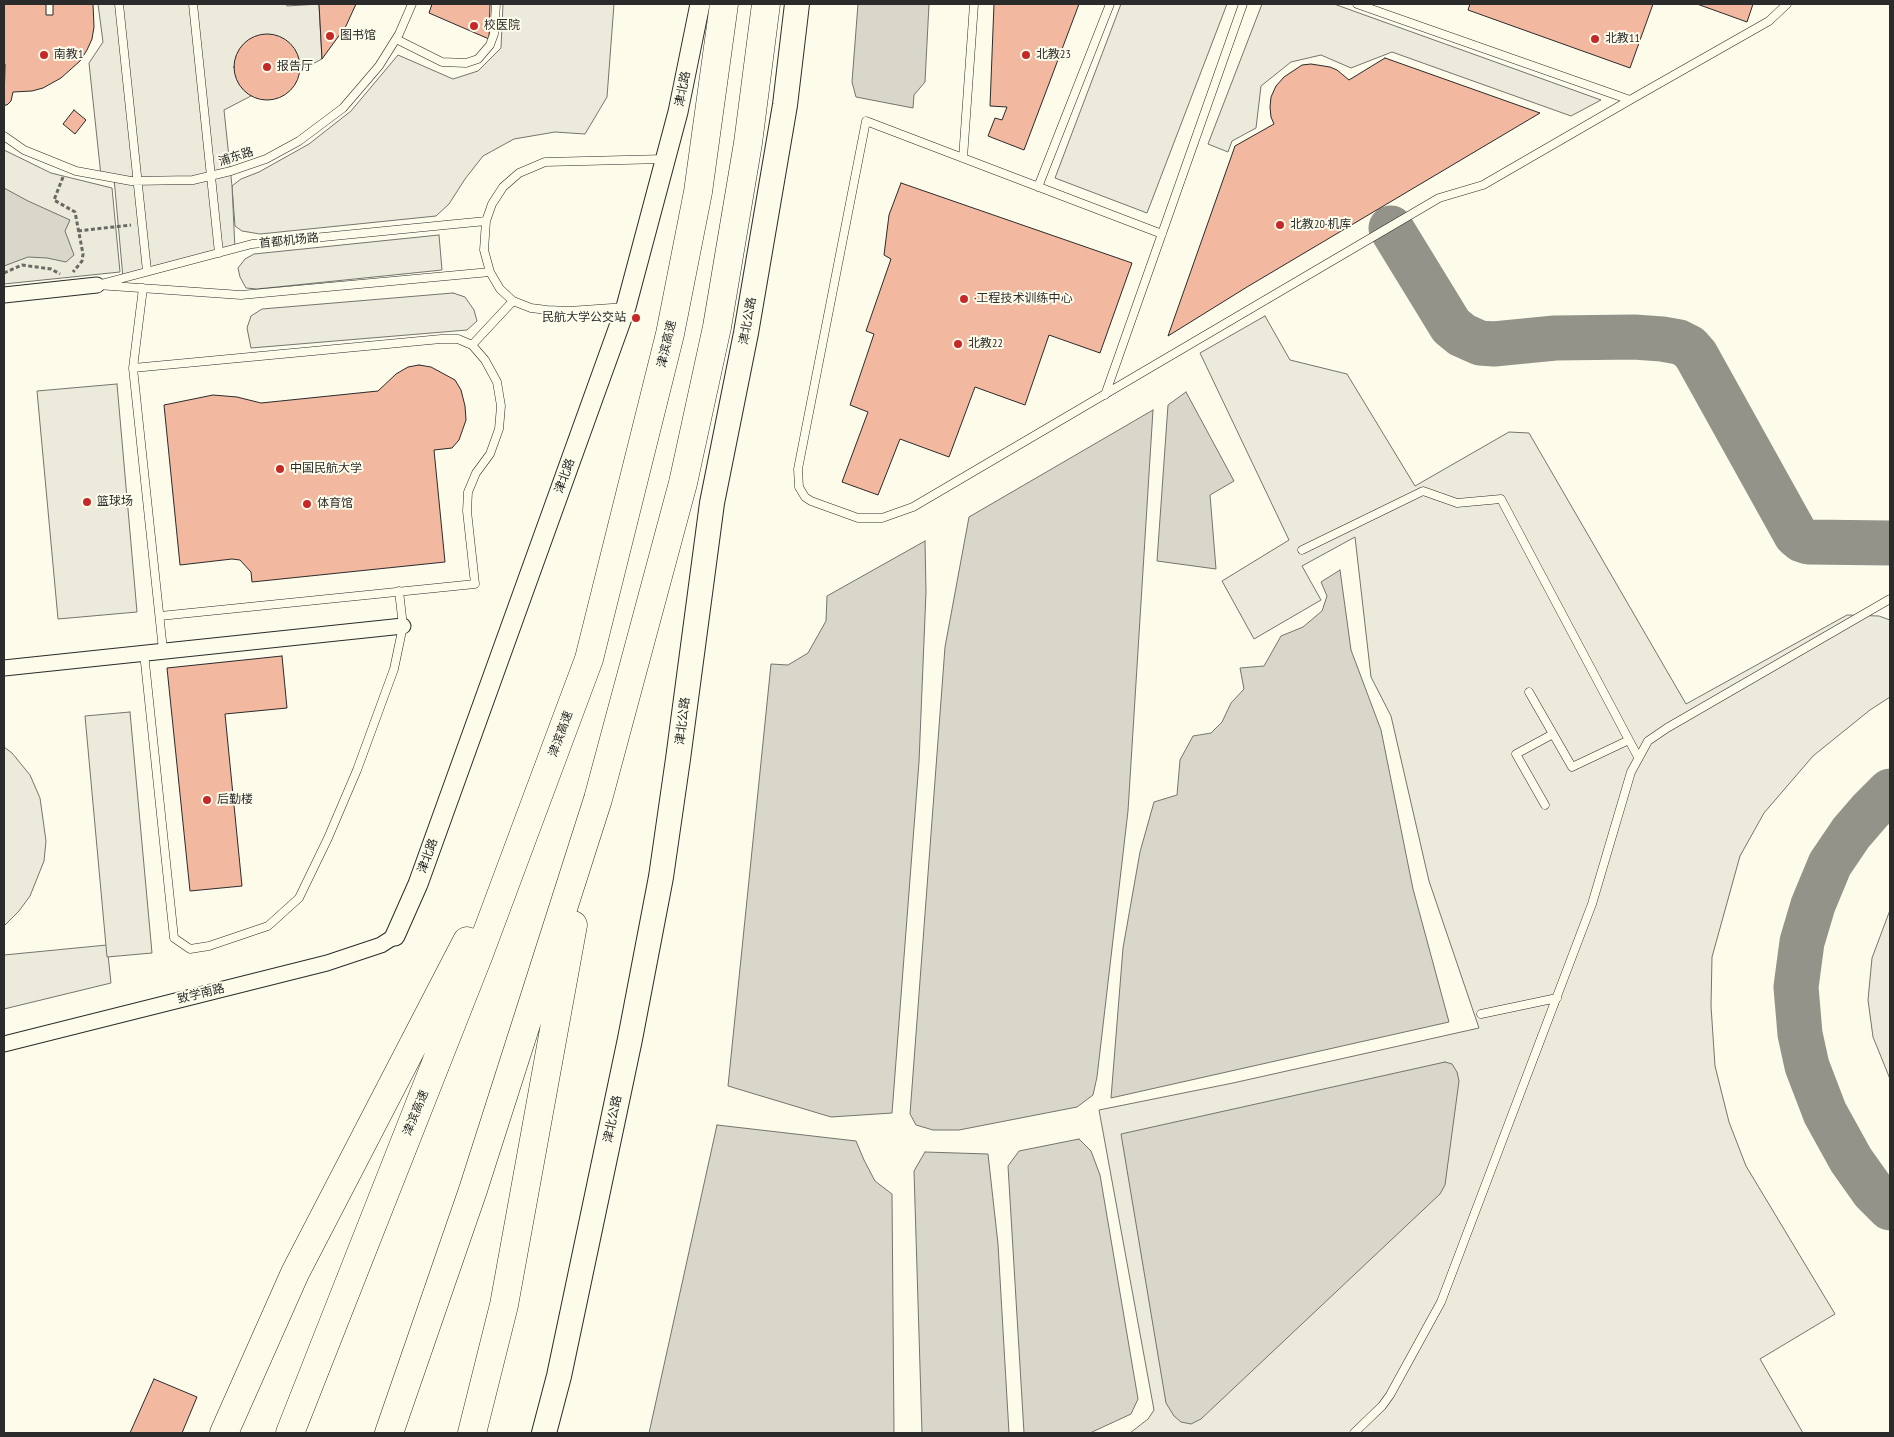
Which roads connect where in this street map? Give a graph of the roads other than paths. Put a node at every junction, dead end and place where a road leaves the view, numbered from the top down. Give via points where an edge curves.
1 (119, 4) edge
2 (193, 4) edge
3 (412, 4) edge
4 (496, 4) edge
5 (700, 4) edge
6 (724, 4) edge
7 (766, 4) edge
8 (798, 4) edge
9 (807, 4) edge
10 (974, 4) edge
11 (1110, 4) edge
12 (1243, 4) edge
13 (1357, 4) edge
14 (1786, 4) edge
15 (396, 39) junction
16 (1630, 100) junction
17 (4, 136) edge
18 (963, 158) junction
19 (666, 159) junction
20 (211, 176) junction
21 (137, 182) junction
22 (1038, 187) junction
23 (486, 221) junction
24 (1162, 234) junction
25 (220, 253) junction
26 (147, 271) junction
27 (490, 272) junction
28 (97, 285) junction
29 (143, 288) junction
30 (4, 295) edge
31 (513, 301) junction
32 (626, 307) junction
33 (472, 345) junction
34 (133, 368) junction
35 (1106, 395) junction
36 (1302, 550) dead end
37 (399, 591) junction
38 (1890, 599) edge
39 (160, 616) junction
40 (403, 626) junction
41 (163, 650) junction
42 (144, 652) junction
43 (4, 668) edge
44 (1529, 692) dead end
45 (1553, 734) junction
46 (1629, 740) junction
47 (1638, 757) junction
48 (598, 798) junction
49 (1545, 805) dead end
50 (527, 824) junction
51 (395, 936) joint
52 (1557, 998) junction
53 (1481, 1014) dead end
54 (4, 1044) edge
55 (224, 1433) edge
56 (290, 1433) edge
57 (389, 1433) edge
58 (472, 1433) edge
59 (544, 1433) edge
60 (555, 1433) edge
61 (1354, 1433) edge

1 - 21 lane
2 - 20 lane
3 - 15 lane, 浦东路
4 - 15 lane via 494,34 490,45 478,59 466,63 442,62
5 - 19 street, 津北路
6 - 50 highway, 津滨高速 via 698,192 670,334 589,658
7 - 48 highway via 748,142 717,327 683,483
8 - 59 main road, 津北公路 via 790,74 746,333 712,503 661,877 626,1059
9 - 60 main road, 津北公路 via 793,116 720,516 672,875
10 - 18 lane
11 - 22 lane
12 - 24 lane
13 - 16 lane
14 - 16 lane via 1769,21
15 - 20 lane, 浦东路 via 356,94 314,131 266,158
16 - 35 lane via 1483,185 1440,198
17 - 21 lane, 浦东路 via 24,150 76,171
18 - 22 lane
18 - 35 lane via 866,121 798,469 799,487 805,497 858,518 897,514
19 - 23 lane via 545,162 519,173 503,187
19 - 32 street, 津北路
20 - 21 lane, 浦东路 via 174,182
20 - 25 lane
21 - 26 lane
22 - 24 lane
23 - 25 lane, 首都机场路 via 252,244
23 - 27 lane via 484,250
24 - 35 lane
25 - 26 lane, 首都机场路
26 - 28 lane, 首都机场路
27 - 29 lane, 首都机场路 via 241,296
27 - 31 lane
28 - 29 lane, 首都机场路
28 - 30 street, 首都机场路
29 - 34 lane
31 - 32 lane via 547,310
31 - 33 lane
32 - 51 street, 津北路 via 418,884
33 - 34 lane via 458,339 441,339
33 - 37 lane via 497,382 501,406 499,429 490,454 476,473 468,492 475,584
34 - 39 lane
36 - 46 lane via 1423,491 1457,503 1501,499
37 - 39 lane
37 - 40 lane
38 - 47 lane via 1667,728 1648,741
39 - 41 lane
40 - 41 street
40 - 42 lane via 394,668 357,770 299,898 268,926 190,949 174,938
41 - 42 street
42 - 43 street
44 - 45 lane
45 - 46 lane via 1572,767
45 - 49 lane via 1516,754
46 - 47 lane
47 - 52 lane via 1592,904
48 - 57 highway via 473,1190
48 - 58 highway via 504,1305
50 - 55 highway via 295,1273
50 - 56 highway, 津滨高速
51 - 54 street, 致学南路 via 381,945 327,963
52 - 53 lane
52 - 61 lane via 1434,1317 1382,1406

